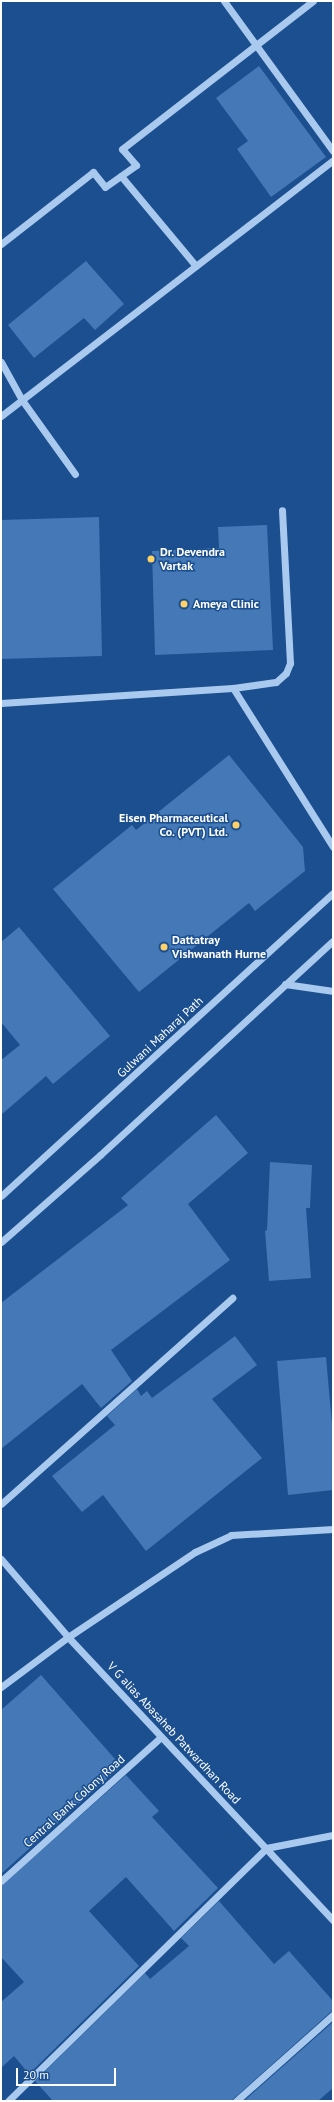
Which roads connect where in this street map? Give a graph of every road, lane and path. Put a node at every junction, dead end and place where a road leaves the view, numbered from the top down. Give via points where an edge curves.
1 (224, 1) edge
2 (313, 1) edge
3 (256, 45) junction
4 (333, 151) edge
5 (333, 160) edge
6 (121, 176) junction
7 (1, 244) edge
8 (196, 266) junction
9 (1, 362) edge
10 (22, 400) junction
11 (1, 416) edge
12 (75, 474) dead end
13 (282, 510) dead end
14 (233, 688) junction
15 (1, 703) edge
16 (333, 847) edge
17 (333, 893) edge
18 (333, 941) edge
19 (285, 984) junction
20 (333, 991) edge
21 (1, 1196) edge
22 (1, 1242) edge
23 (232, 1298) dead end
24 (1, 1504) edge
25 (333, 1529) edge
26 (1, 1558) edge
27 (68, 1637) junction
28 (1, 1687) edge
29 (161, 1737) junction
30 (333, 1835) edge
31 (266, 1848) junction
32 (1, 1881) edge
33 (333, 1920) edge
34 (333, 2015) edge
35 (8, 2101) edge
36 (236, 2101) edge

1 - 3 street
2 - 3 street
3 - 4 street
3 - 6 street via 122,149 136,165
5 - 8 street
6 - 7 street via 105,187 93,172
6 - 8 street
8 - 10 street
9 - 10 street
10 - 11 street
10 - 12 street
13 - 14 street via 290,663 286,673 276,682
14 - 15 street
14 - 16 street
17 - 21 street, Gulwani Maharaj Path
18 - 19 street
19 - 20 street
19 - 22 street via 100,1155
23 - 24 street
25 - 27 street via 230,1535 195,1552
26 - 27 street, V G alias Abasaheb Patwardhan Road
27 - 28 street
27 - 29 street, V G alias Abasaheb Patwardhan Road
29 - 31 street, V G alias Abasaheb Patwardhan Road
29 - 32 street, Central Bank Colony Road
30 - 31 street
31 - 33 street, V G alias Abasaheb Patwardhan Road
31 - 35 street
34 - 36 street

